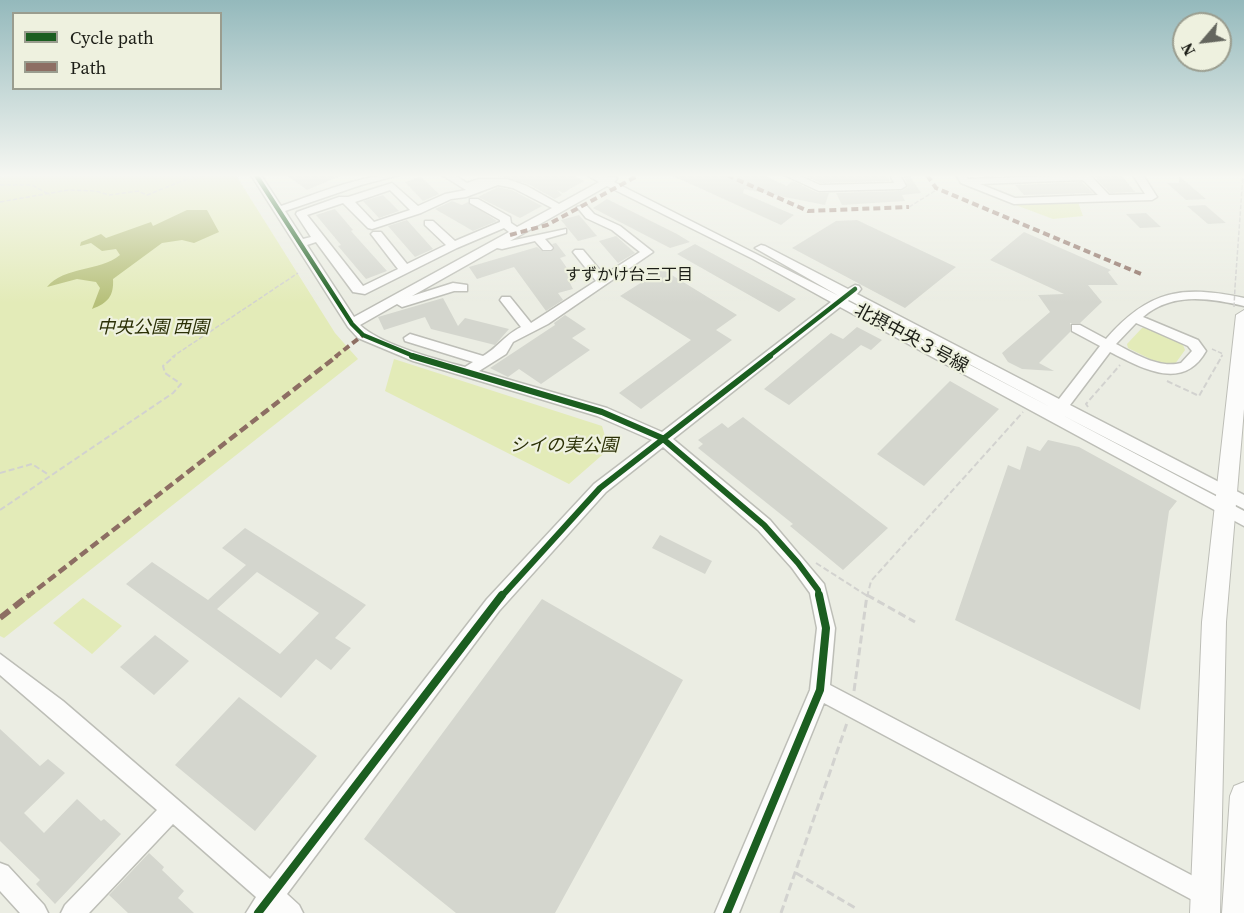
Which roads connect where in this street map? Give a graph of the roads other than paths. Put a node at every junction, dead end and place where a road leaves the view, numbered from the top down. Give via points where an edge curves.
1 (284, 218) edge
2 (304, 218) edge
3 (364, 218) edge
4 (397, 218) edge
5 (504, 218) edge
6 (542, 218) edge
7 (593, 218) edge
8 (691, 218) edge
9 (429, 223) dead end
10 (505, 224) junction
11 (562, 231) dead end
12 (516, 232) junction
13 (377, 234) dead end
14 (538, 237) junction
15 (318, 238) junction
16 (300, 244) junction
17 (495, 244) junction
18 (453, 246) junction
19 (547, 248) dead end
20 (579, 252) dead end
21 (406, 271) junction
22 (603, 282) junction
23 (463, 288) dead end
24 (848, 295) junction
25 (506, 300) dead end
26 (393, 301) junction
27 (1241, 308) edge
28 (1135, 318) junction
29 (352, 324) junction
30 (528, 328) junction
31 (1076, 328) dead end
32 (410, 338) dead end
33 (1110, 345) junction
34 (485, 361) junction
35 (467, 372) junction
36 (1058, 411) junction
37 (662, 438) junction
38 (1235, 507) edge
39 (0, 663) edge
40 (820, 690) junction
41 (1244, 796) edge
42 (172, 809) junction
43 (0, 874) edge
44 (271, 896) junction
45 (1206, 904) edge
46 (36, 913) edge
47 (73, 913) edge
48 (258, 913) edge
49 (291, 913) edge
50 (727, 913) edge
51 (1237, 913) edge

1 - 16 street
2 - 15 street
3 - 4 street via 372,226
5 - 10 street
6 - 12 street
7 - 22 street via 648,252
8 - 24 street, 北摂中央３号線
9 - 18 street
10 - 12 street
10 - 18 street
11 - 14 street
12 - 17 street
13 - 21 street
14 - 17 street via 503,246
14 - 19 street
15 - 16 street
15 - 21 street via 357,289 365,291
16 - 29 street
17 - 26 street
18 - 21 street
20 - 22 street
22 - 30 street via 578,291 544,321
23 - 26 street via 453,287 404,303
24 - 36 street, 北摂中央３号線
24 - 36 street, 北摂中央３号線 via 1031,403
24 - 37 street
25 - 30 street
26 - 29 street
27 - 28 street via 1217,296 1187,295 1157,301
27 - 38 main road via 1230,442
28 - 33 street
28 - 33 street via 1193,344 1199,351 1197,356 1189,366 1167,369
29 - 35 street via 363,335 418,358
30 - 34 street via 508,339 501,351
31 - 33 street
32 - 34 street
33 - 36 street
34 - 35 street
35 - 37 street via 602,412
36 - 38 street, 北摂中央３号線
37 - 40 street via 764,525 818,590 826,628
37 - 44 street via 600,488 494,605
38 - 45 main road via 1214,622
39 - 42 street
40 - 45 street
40 - 50 street
41 - 51 main road
42 - 44 street
42 - 47 street
43 - 46 street
44 - 48 street
44 - 49 street

